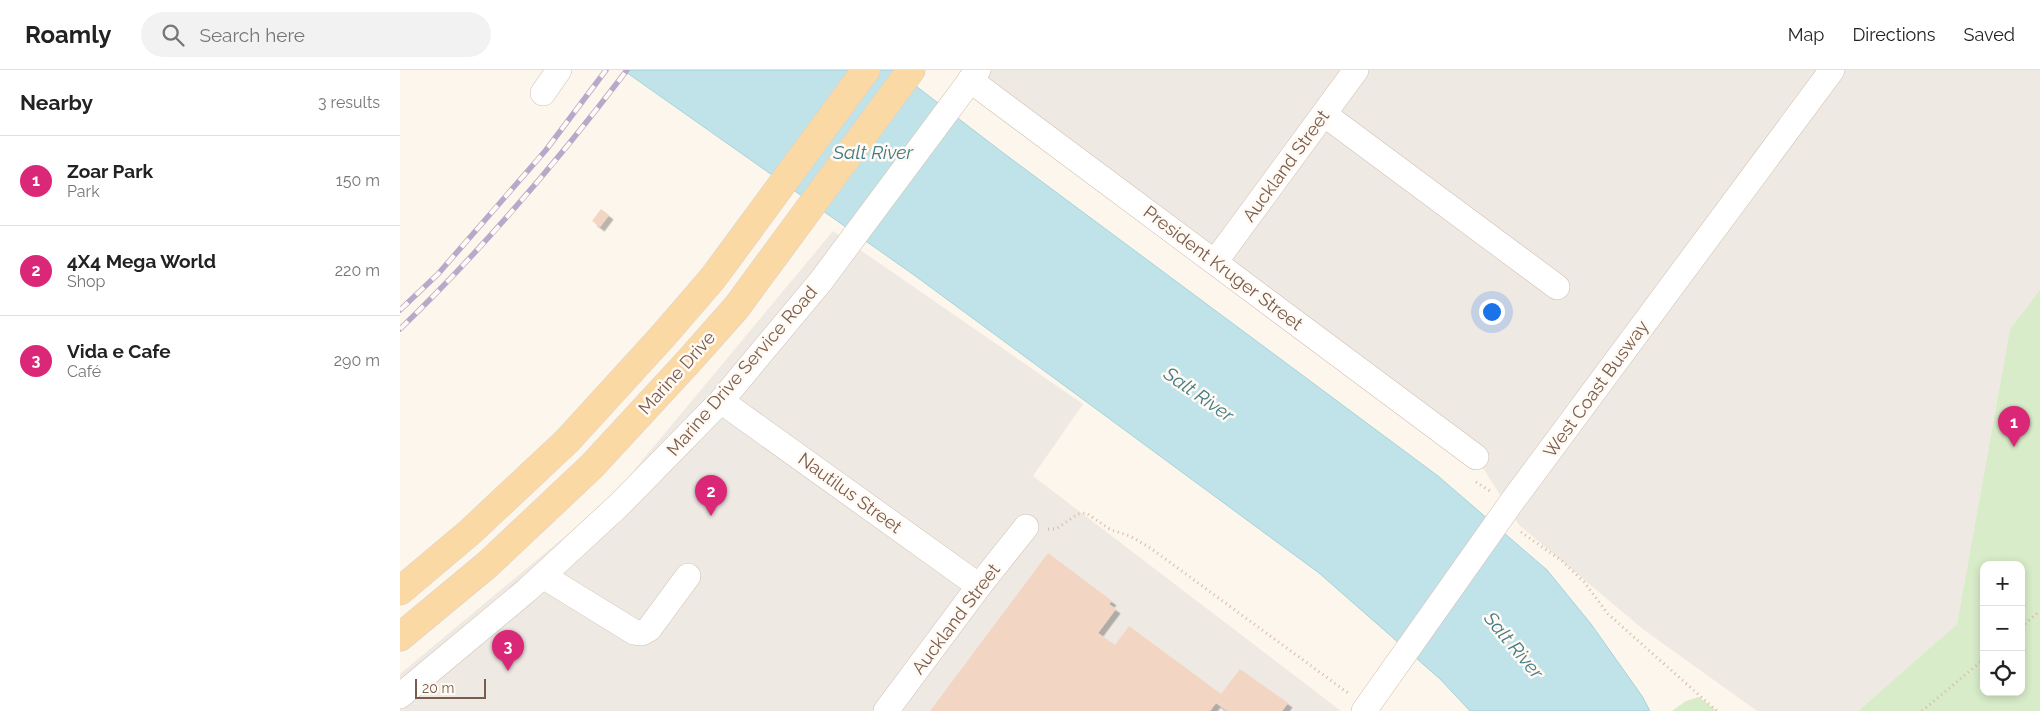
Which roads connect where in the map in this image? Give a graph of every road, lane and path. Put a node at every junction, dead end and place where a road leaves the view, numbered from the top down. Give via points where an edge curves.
1 (559, 70) edge
2 (866, 70) edge
3 (911, 70) edge
4 (1356, 70) edge
5 (1832, 70) edge
6 (974, 75) edge
7 (542, 93) dead end
8 (1324, 114) junction
9 (1215, 262) junction
10 (1558, 287) dead end
11 (721, 401) junction
12 (1474, 469) joint
13 (1503, 498) junction
14 (1026, 527) joint
15 (1519, 530) dead end
16 (542, 576) junction
17 (688, 576) dead end
18 (979, 586) junction
19 (400, 591) edge
20 (2040, 611) edge
21 (2025, 624) edge
22 (400, 636) edge
23 (1980, 662) edge
24 (1346, 691) dead end
25 (400, 696) edge
26 (1366, 708) edge
27 (886, 711) edge
28 (1717, 711) edge
29 (1922, 711) edge

1 - 7 street
2 - 19 main road, Marine Drive via 694,300 567,441 470,532
3 - 22 main road, Marine Drive via 736,308 592,466 488,564
4 - 8 street, Auckland Street
5 - 13 street, West Coast Busway
6 - 9 street, President Kruger Street
6 - 11 street, Marine Drive Service Road via 821,281
8 - 9 street, Auckland Street
8 - 10 street
9 - 12 street, President Kruger Street
11 - 16 street, Marine Drive Service Road via 620,504
11 - 18 street, Nautilus Street
12 - 13 path
13 - 26 street, West Coast Busway
14 - 18 street, Auckland Street
14 - 24 path via 1056,529 1078,514 1086,513 1112,530 1149,547
15 - 28 path via 1584,582 1608,614
16 - 17 street via 634,632 642,633 649,629
16 - 25 street, Marine Drive Service Road
18 - 27 street, Auckland Street
20 - 21 path
23 - 29 path

